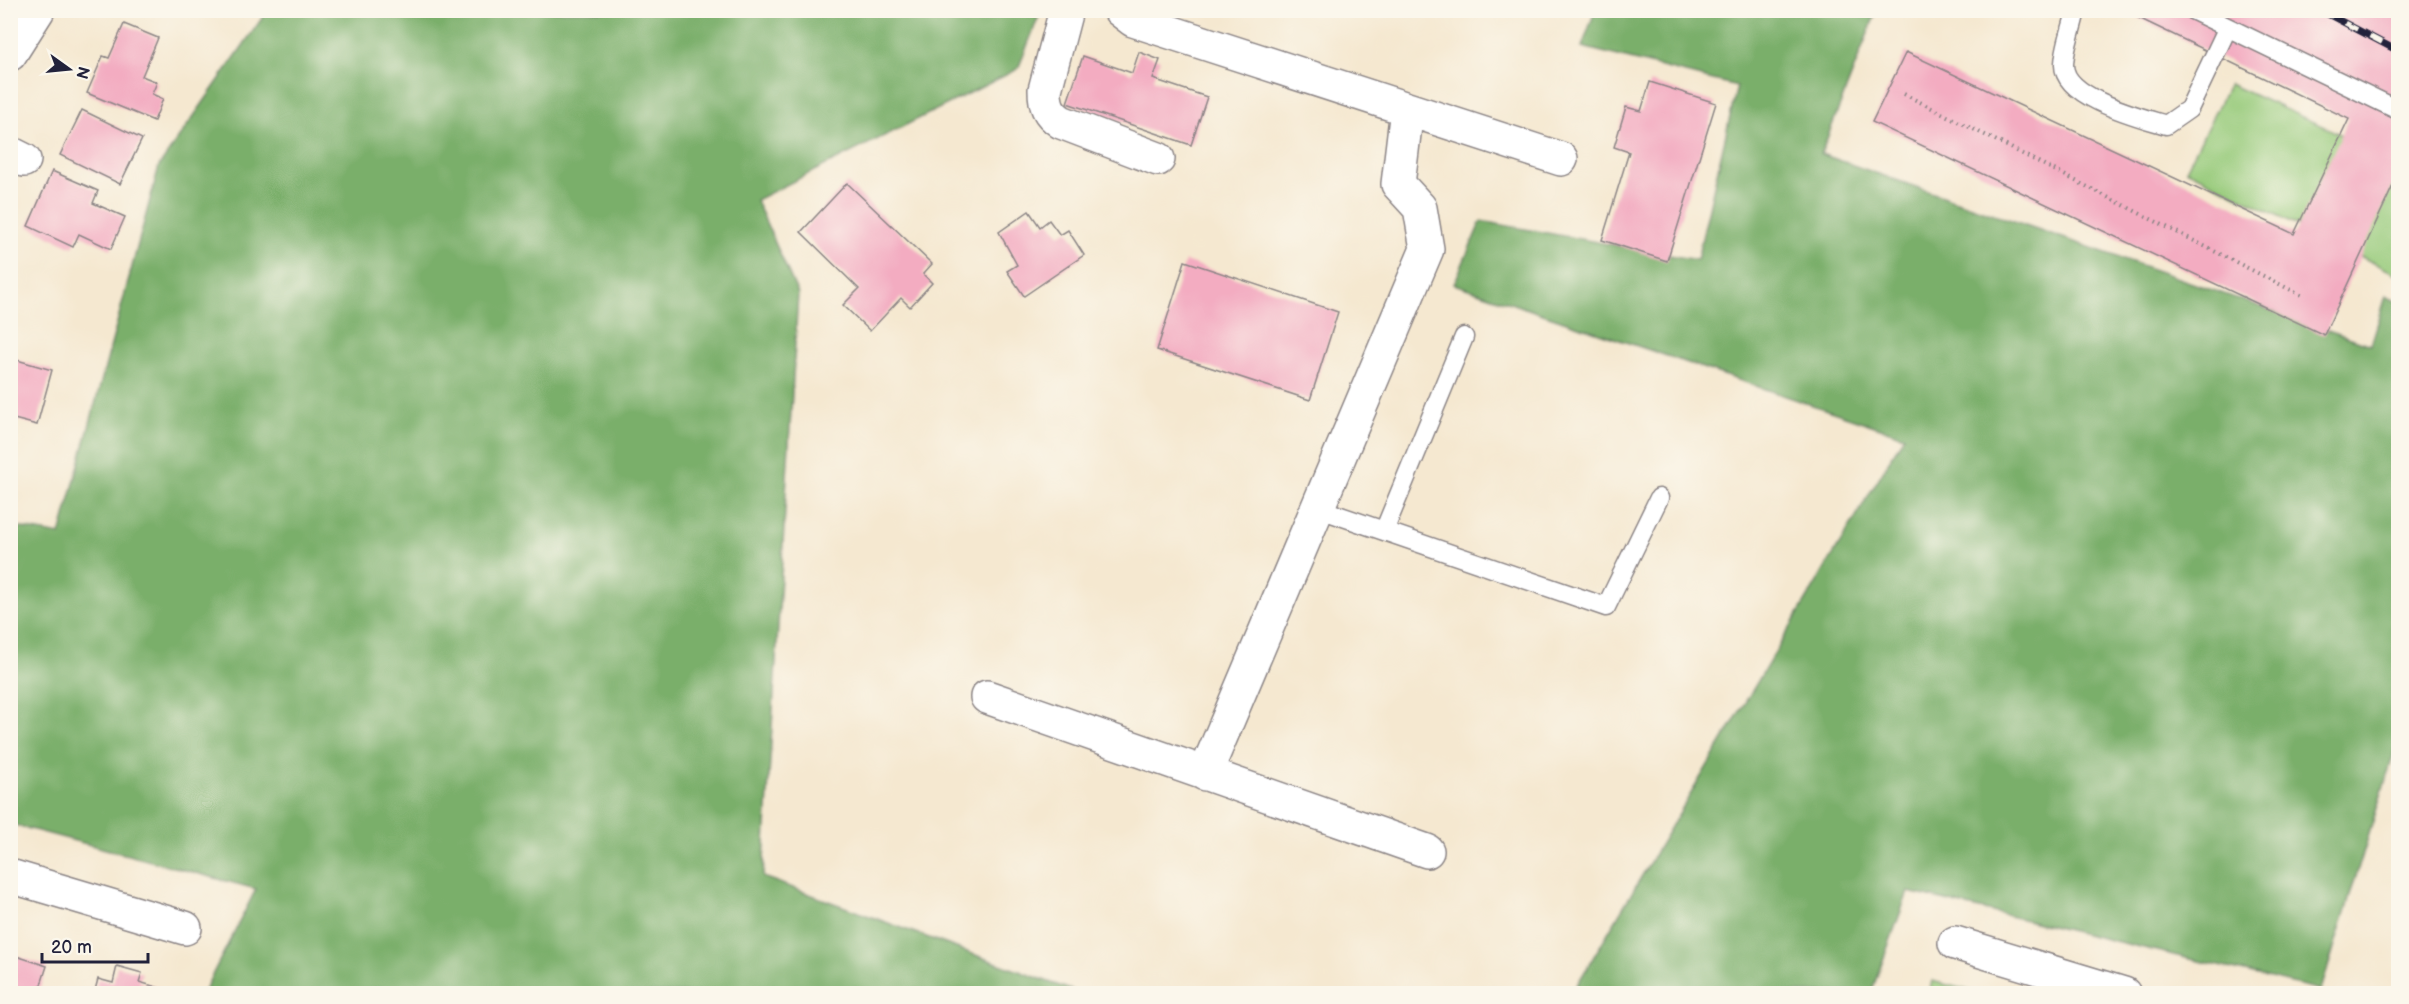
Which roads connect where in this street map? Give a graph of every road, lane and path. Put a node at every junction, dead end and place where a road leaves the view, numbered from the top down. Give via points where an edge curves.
1 (38, 10) edge
2 (1066, 10) edge
3 (1120, 10) edge
4 (2076, 10) edge
5 (2192, 10) edge
6 (2227, 29) junction
7 (10, 54) edge
8 (1904, 94) dead end
9 (1407, 109) junction
10 (2398, 110) edge
11 (1158, 159) dead end
12 (1561, 159) dead end
13 (2303, 296) dead end
14 (1464, 337) dead end
15 (1659, 498) dead end
16 (1317, 508) junction
17 (1384, 531) junction
18 (987, 698) dead end
19 (1205, 774) junction
20 (1427, 852) dead end
21 (10, 876) edge
22 (185, 928) dead end
23 (1955, 943) dead end
24 (2124, 993) edge

1 - 7 street
2 - 11 street via 1045,90 1050,114 1061,122
3 - 9 street via 1133,20
4 - 6 lane via 2064,66 2075,88 2125,112 2166,125 2189,109
5 - 6 lane
6 - 10 lane
8 - 13 path
9 - 12 street
9 - 16 street via 1398,184 1420,208 1427,249
14 - 17 lane
15 - 17 lane via 1606,607
16 - 17 lane
16 - 19 street
18 - 19 street
19 - 20 street
21 - 22 street
23 - 24 street

